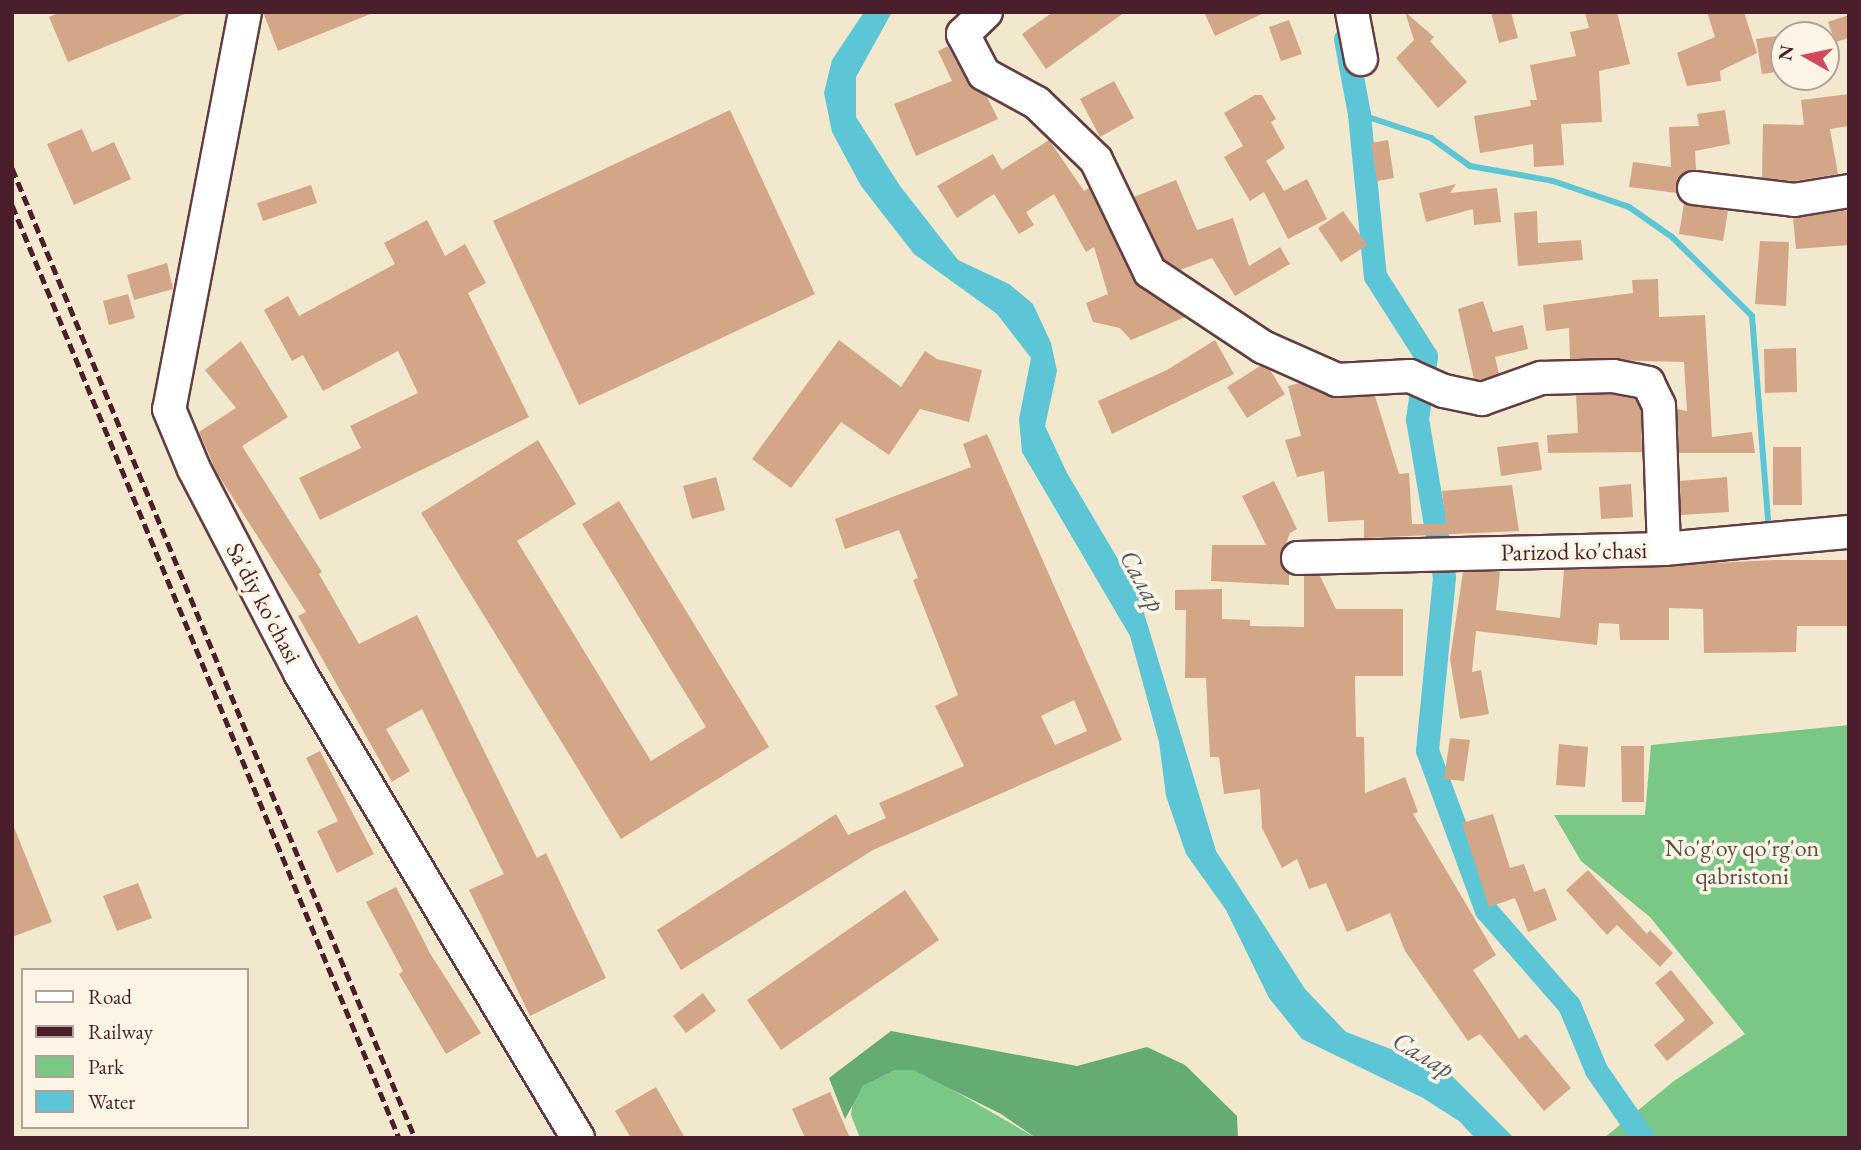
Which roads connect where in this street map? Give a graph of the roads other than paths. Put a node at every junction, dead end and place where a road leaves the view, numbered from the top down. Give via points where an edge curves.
1 (245, 12) edge
2 (986, 12) edge
3 (1352, 12) edge
4 (1361, 59) dead end
5 (1694, 188) dead end
6 (1849, 191) edge
7 (1849, 532) edge
8 (1664, 549) junction
9 (1298, 558) dead end
10 (578, 1138) edge

1 - 10 street, Sa'diy ko'chasi via 169,409 194,468 300,673
2 - 8 street via 963,34 984,74 1037,103 1096,160 1150,272 1263,347 1336,380 1410,376 1444,391 1482,399 1541,377 1614,376 1648,383 1659,406
3 - 4 street
5 - 6 street via 1794,200
7 - 8 street, Parizod ko'chasi
8 - 9 street, Parizod ko'chasi

